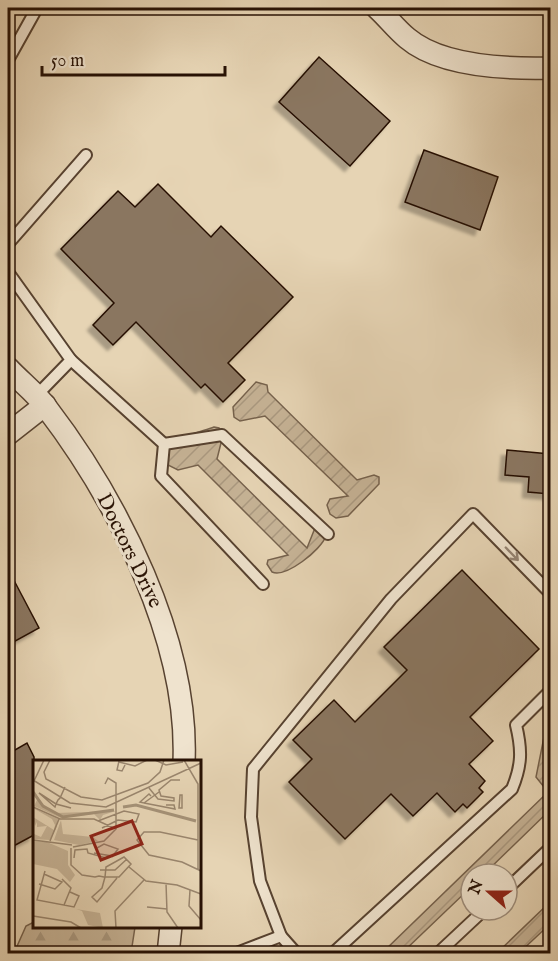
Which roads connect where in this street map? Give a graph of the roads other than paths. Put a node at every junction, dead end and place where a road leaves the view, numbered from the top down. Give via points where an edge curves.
1 (37, 8) edge
2 (377, 8) edge
3 (8, 60) edge
4 (550, 68) edge
5 (86, 155) dead end
6 (8, 244) edge
7 (8, 272) edge
8 (71, 360) junction
9 (8, 368) edge
10 (41, 400) junction
11 (8, 434) edge
12 (164, 444) junction
13 (328, 534) dead end
14 (263, 584) dead end
15 (550, 593) edge
16 (550, 691) edge
17 (184, 760) edge
18 (550, 848) edge
19 (519, 877) edge
20 (471, 922) edge
21 (171, 928) edge
22 (281, 936) junction
23 (168, 954) edge
24 (234, 954) edge
25 (297, 954) edge
26 (332, 954) edge
27 (437, 954) edge

1 - 3 lane
2 - 4 street via 408,39 431,52 514,69
5 - 6 lane
7 - 8 lane
8 - 10 lane
8 - 12 lane
9 - 10 street, Doctors Drive
10 - 11 street
10 - 17 street, Doctors Drive via 91,472 162,620 180,685
12 - 13 lane via 222,435
12 - 14 lane via 160,476
22 -> 15 lane via 260,881 251,817 253,769 391,598 473,514
16 - 26 lane via 516,725 522,748 521,767 512,789
18 - 19 lane
20 - 27 lane
21 - 23 street
22 - 24 lane
22 - 25 lane

